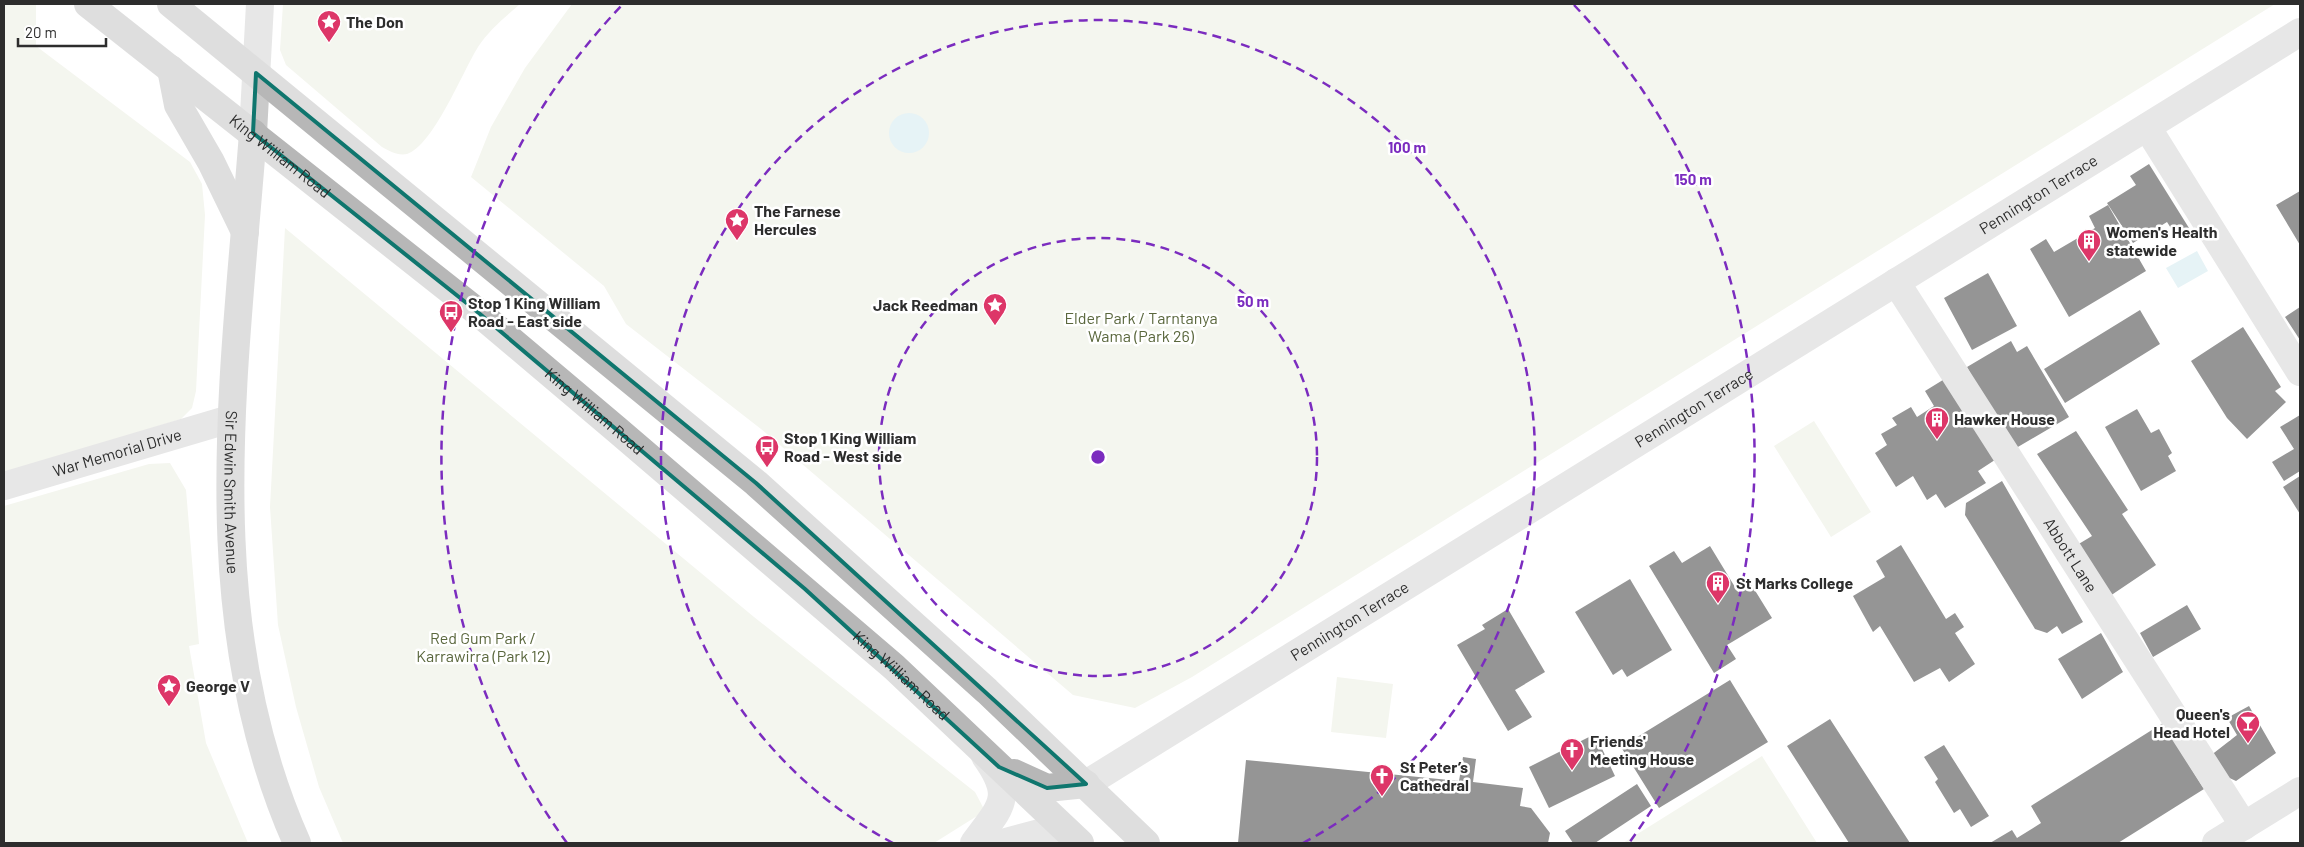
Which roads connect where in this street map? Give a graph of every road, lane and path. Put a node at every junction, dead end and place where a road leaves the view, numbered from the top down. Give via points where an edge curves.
1 (88, 4) edge
2 (171, 4) edge
3 (260, 4) edge
4 (2300, 32) edge
5 (171, 69) junction
6 (256, 73) junction
7 (2147, 126) junction
8 (252, 133) junction
9 (246, 233) junction
10 (1896, 282) junction
11 (2300, 372) edge
12 (230, 419) junction
13 (4, 486) edge
14 (978, 746) junction
15 (1000, 767) junction
16 (1086, 784) junction
17 (2300, 791) edge
18 (2244, 826) junction
19 (1071, 835) edge
20 (297, 843) edge
21 (974, 843) edge
22 (1002, 843) edge
23 (1146, 843) edge
24 (2216, 843) edge

1 - 5 main road, King William Road
2 - 6 main road
3 - 6 street
4 - 7 street, Pennington Terrace
5 - 8 main road, King William Road
5 - 9 main road via 178,105
6 - 8 street
6 - 16 main road via 756,483
7 - 10 street, Pennington Terrace
7 - 11 street
8 - 9 main road, Sir Edwin Smith Avenue
8 - 14 main road, King William Road via 474,309 864,641
9 - 12 main road, Sir Edwin Smith Avenue
10 - 16 street, Pennington Terrace
10 - 18 street, Abbott Lane
12 - 13 street, War Memorial Drive
12 - 20 main road, Sir Edwin Smith Avenue via 229,528 237,627 255,722 282,810
14 - 15 main road, King William Road
14 - 21 street via 994,768 1003,791 998,809
15 - 16 main road via 1047,788
15 - 19 main road, King William Road
16 - 23 main road
17 - 18 street
18 - 24 street
19 - 22 street

